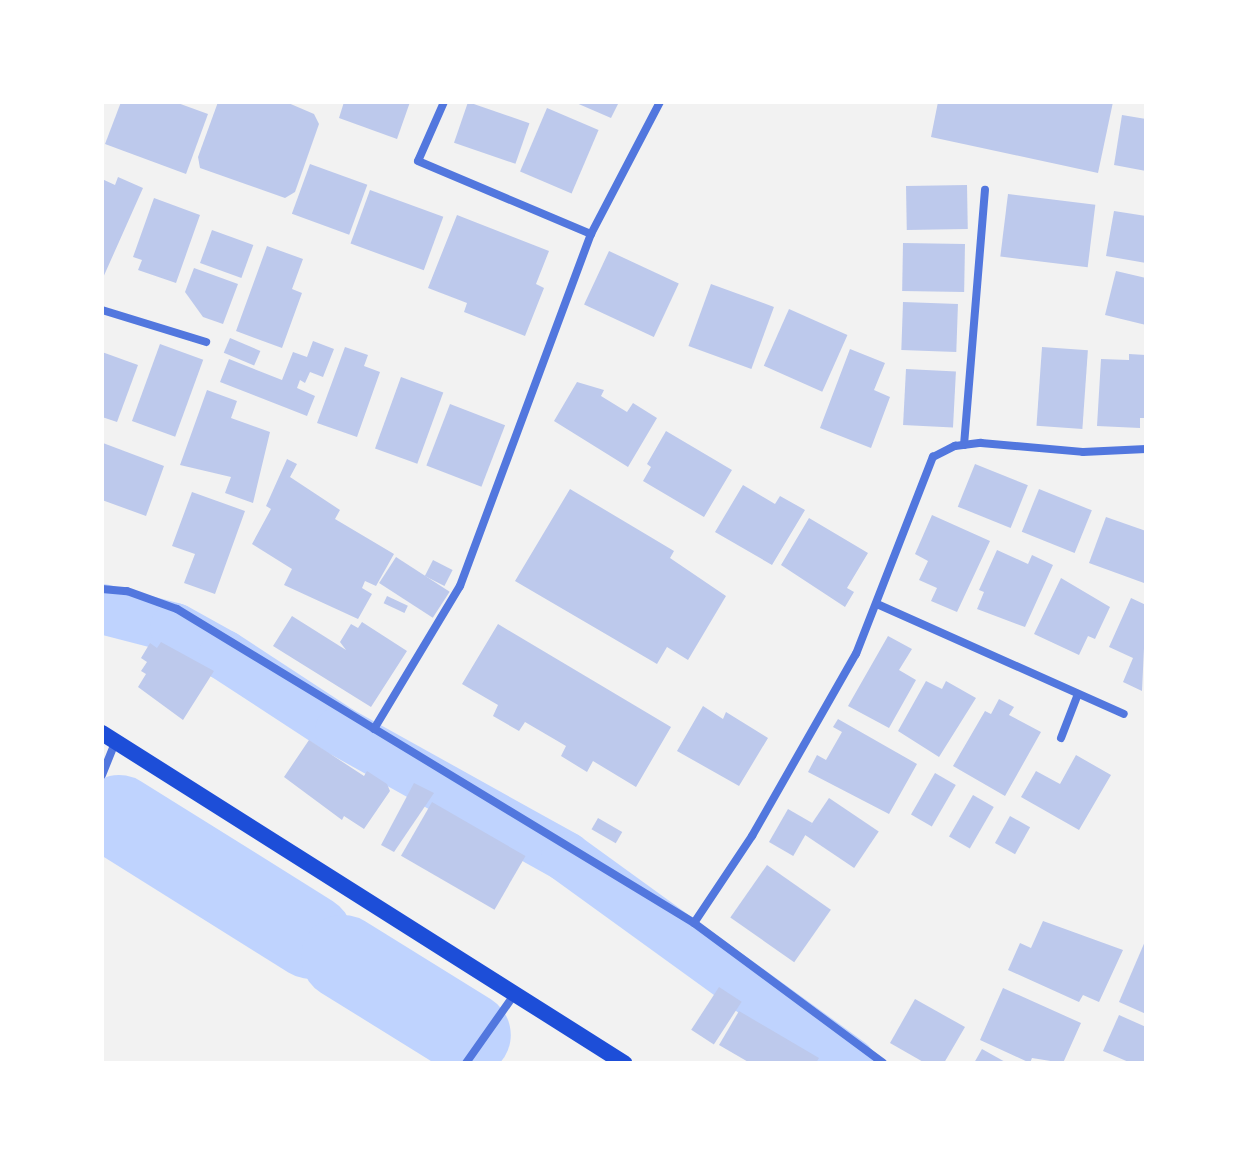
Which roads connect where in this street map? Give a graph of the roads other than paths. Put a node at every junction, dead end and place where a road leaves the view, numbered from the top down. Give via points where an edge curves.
1 (444, 102) edge
2 (660, 102) edge
3 (985, 190) dead end
4 (591, 234) junction
5 (102, 310) edge
6 (206, 342) dead end
7 (964, 445) junction
8 (1146, 449) edge
9 (102, 589) edge
10 (877, 604) junction
11 (1078, 694) junction
12 (1124, 714) dead end
13 (374, 729) junction
14 (109, 738) edge
15 (1061, 738) dead end
16 (102, 775) edge
17 (694, 923) junction
18 (514, 995) junction
19 (466, 1063) edge
20 (624, 1063) edge
21 (883, 1063) edge

1 - 4 street via 418,161
2 - 4 street
3 - 7 street
4 - 13 street via 460,586
5 - 6 street
7 - 8 street via 1083,452
7 - 10 street via 933,457
9 - 13 street via 127,591 177,609
10 - 11 street
10 - 17 street via 820,721
11 - 12 street
11 - 15 street
13 - 17 street
14 - 16 street
14 - 18 main road
17 - 21 street
18 - 19 street
18 - 20 main road

